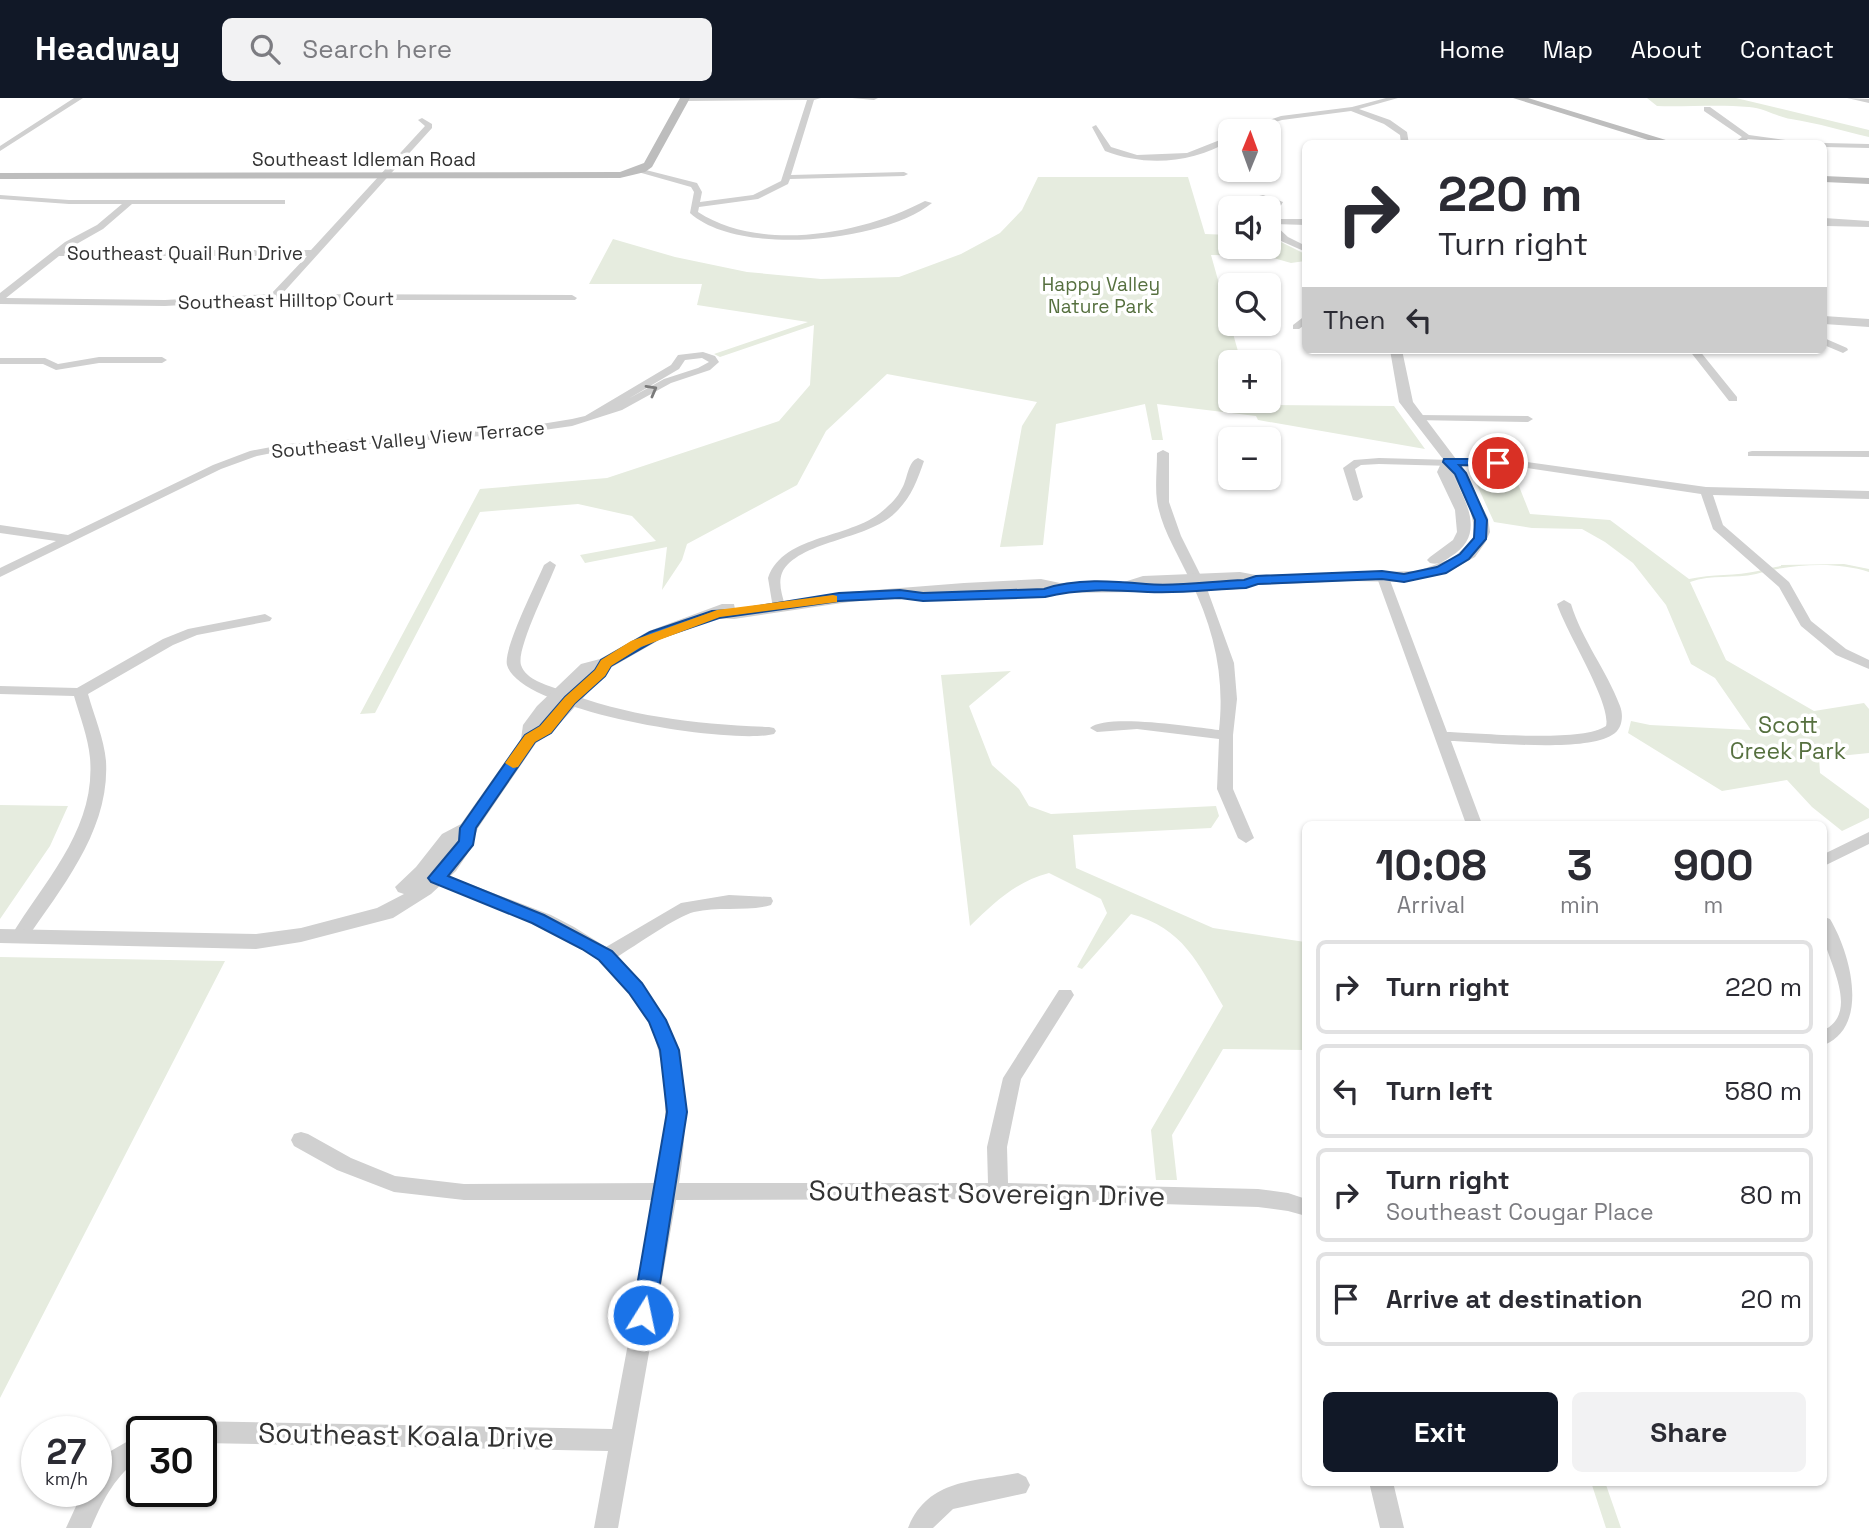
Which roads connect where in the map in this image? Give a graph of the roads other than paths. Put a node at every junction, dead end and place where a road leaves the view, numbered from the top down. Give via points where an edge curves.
1 (79, 98) edge
2 (685, 98) edge
3 (811, 98) edge
4 (817, 98) edge
5 (856, 98) edge
6 (874, 98) edge
7 (1394, 98) edge
8 (1518, 98) edge
9 (1851, 98) edge
10 (1869, 101) edge
11 (1352, 109) junction
12 (1707, 109) dead end
13 (1279, 119) edge
14 (422, 120) dead end
15 (1096, 127) dead end
16 (1747, 137) junction
17 (1405, 140) edge
18 (1660, 140) edge
19 (1742, 140) edge
20 (1775, 140) edge
21 (1218, 145) edge
22 (1827, 145) edge
23 (1869, 146) edge
24 (0, 149) edge
25 (641, 170) junction
26 (904, 174) dead end
27 (0, 176) edge
28 (386, 176) junction
29 (788, 177) junction
30 (1827, 178) edge
31 (1868, 181) edge
32 (0, 197) edge
33 (15, 198) junction
34 (131, 202) junction
35 (282, 202) dead end
36 (928, 203) dead end
37 (694, 205) junction
38 (0, 208) edge
39 (1281, 222) edge
40 (1302, 222) edge
41 (1827, 222) edge
42 (1869, 224) edge
43 (1281, 236) edge
44 (1302, 247) edge
45 (56, 253) junction
46 (314, 253) junction
47 (274, 297) junction
48 (572, 298) dead end
49 (0, 299) edge
50 (1827, 320) edge
51 (1302, 322) edge
52 (1869, 323) edge
53 (1296, 327) dead end
54 (1827, 342) edge
55 (1843, 349) dead end
56 (1396, 354) edge
57 (1697, 354) edge
58 (162, 360) dead end
59 (0, 361) edge
60 (1733, 399) dead end
61 (590, 417) junction
62 (1417, 418) junction
63 (1528, 419) dead end
64 (1163, 453) dead end
65 (1752, 454) dead end
66 (1869, 454) edge
67 (918, 461) dead end
68 (1448, 462) junction
69 (1706, 491) junction
70 (1869, 495) edge
71 (1357, 497) dead end
72 (0, 529) edge
73 (70, 539) junction
74 (550, 565) dead end
75 (0, 573) edge
76 (1382, 575) junction
77 (1199, 582) junction
78 (777, 602) junction
79 (1564, 604) dead end
80 (265, 618) dead end
81 (1869, 665) edge
82 (0, 690) edge
83 (80, 692) junction
84 (563, 697) junction
85 (1097, 728) dead end
86 (769, 732) dead end
87 (1226, 735) junction
88 (1443, 736) junction
89 (1473, 821) edge
90 (1869, 837) edge
91 (1245, 838) dead end
92 (1827, 860) edge
93 (430, 875) junction
94 (765, 901) dead end
95 (1827, 928) edge
96 (10, 936) edge
97 (605, 956) junction
98 (1065, 995) dead end
99 (1827, 1037) edge
100 (301, 1140) dead end
101 (666, 1190) junction
102 (998, 1191) junction
103 (1302, 1207) edge
104 (217, 1432) edge
105 (621, 1440) junction
106 (126, 1454) edge
107 (112, 1467) edge
108 (1018, 1485) dead end
109 (1382, 1486) edge
110 (88, 1507) edge
111 (78, 1528) edge
112 (606, 1528) edge
113 (920, 1528) edge
114 (1392, 1528) edge

1 - 24 street
2 - 3 street
2 - 25 main road via 650,163
3 - 4 street
3 - 29 street
5 - 6 street
7 - 11 street
8 - 18 main road
9 - 10 street
11 - 13 street
11 - 17 street via 1396,127
12 - 16 street
14 - 28 street via 429,126
15 - 21 street via 1108,149 1139,158 1203,153
16 - 19 street
16 - 20 street
22 - 23 street
25 - 28 main road, Southeast Idleman Road via 595,176
25 - 37 street via 694,185 698,192
26 - 29 street
27 - 28 main road, Southeast Idleman Road
28 - 46 street
29 - 37 street via 780,187 760,196
30 - 31 main road
32 - 33 street
33 - 34 street
33 - 38 street
34 - 35 street
34 - 45 street
36 - 37 street via 870,228 792,237 721,228 699,217
39 - 40 street
41 - 42 street
43 - 44 street
45 - 46 street, Southeast Quail Run Drive
45 - 49 street
46 - 47 street
47 - 48 street, Southeast Hilltop Court
47 - 49 street, Southeast Hilltop Court via 165,303
50 - 52 street
51 - 53 street
54 - 55 street
56 - 62 street via 1401,391
57 - 60 street
58 - 59 street via 99,360 56,367 45,361
61 -> 61 street, Southeast Valley View Terrace via 617,409 673,379 708,369 714,362 703,355 682,357 675,367
61 - 73 street, Southeast Valley View Terrace via 528,430 312,444 256,453 217,467
62 - 63 street
62 - 68 street
64 - 77 street via 1163,502
65 - 66 street
67 - 78 street via 910,491 888,513 855,532 784,559 775,574
68 - 69 street via 1558,468
68 - 71 street via 1358,462 1348,471
68 - 76 street via 1460,473 1481,520 1480,539 1464,557 1441,570 1404,578
69 - 70 street
69 - 81 street via 1717,526 1784,586 1806,623 1841,652
72 - 73 street
73 - 75 street, Southeast Valley View Terrace
74 - 84 street via 512,663 520,676
76 - 77 street via 1246,584
76 - 88 street
77 - 78 street via 1147,588 1060,588 1045,593 900,594
77 - 87 street via 1227,663
78 - 84 street via 717,614 655,635 606,663 600,673
79 - 88 street via 1613,707 1613,727 1581,738
80 - 83 street via 193,632
82 - 83 street
83 - 96 street via 98,761 94,807 75,851
84 - 86 street via 664,725
84 - 93 street via 545,729 530,739 468,828 467,842
85 - 87 street via 1137,725
87 - 91 street via 1225,789
88 - 89 street
90 - 92 street
93 - 96 street via 384,915 270,941
93 - 97 street via 571,933
94 - 97 street via 687,907
95 - 99 street via 1858,980 1863,999 1861,1015 1849,1029
97 - 101 street via 636,988 670,1050 677,1112
98 - 102 street via 1012,1078 997,1147
100 - 101 street, Southeast Sovereign Drive via 394,1184 464,1192
101 - 102 street, Southeast Sovereign Drive
101 - 105 street
102 - 103 street, Southeast Sovereign Drive via 1258,1198
104 - 105 street, Southeast Koala Drive
105 - 112 street
106 - 107 street
108 - 113 street via 947,1498
109 - 114 street
110 - 111 street

